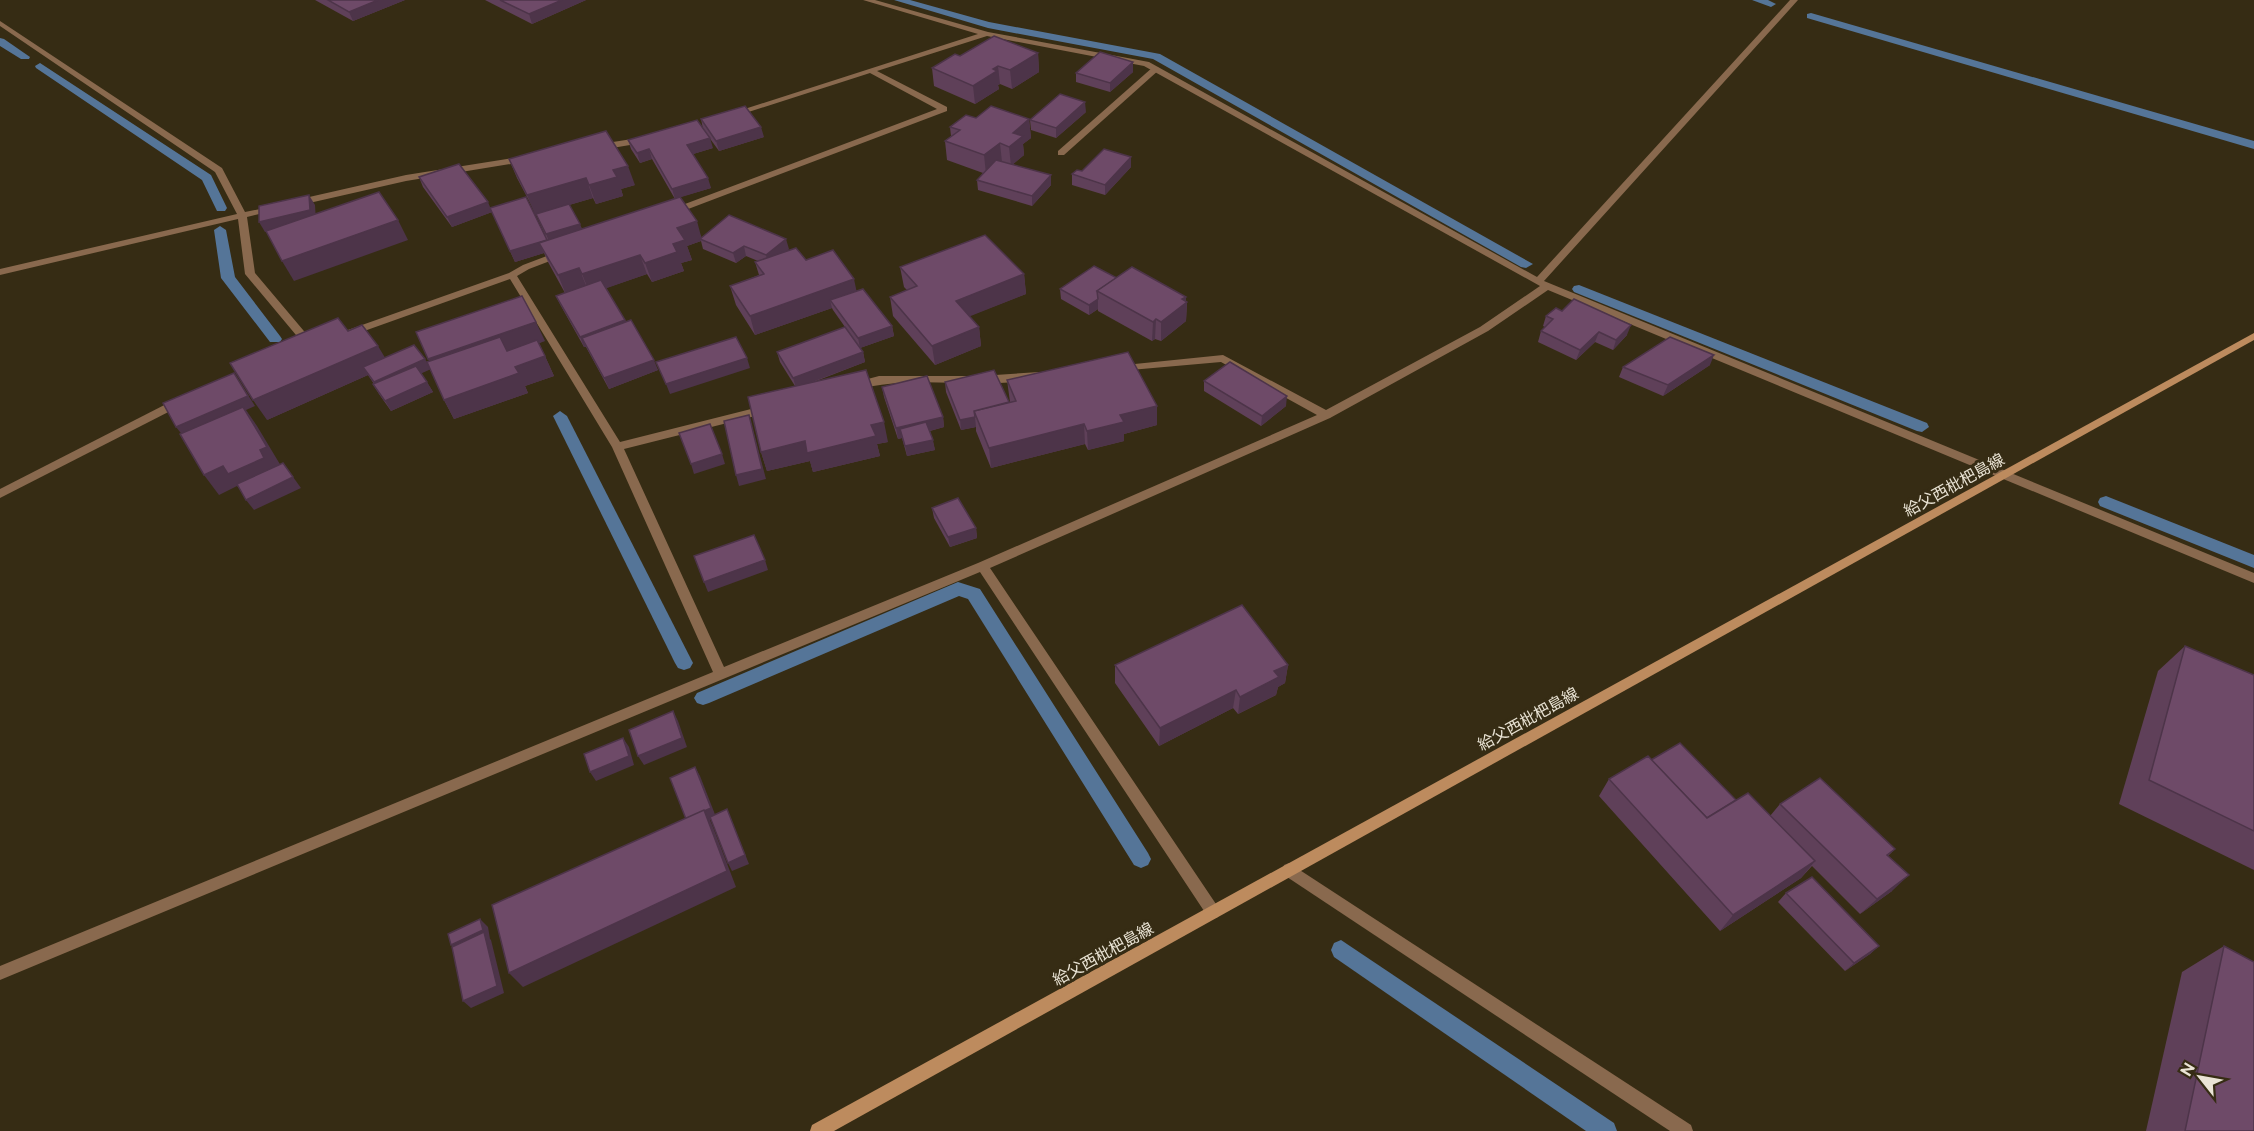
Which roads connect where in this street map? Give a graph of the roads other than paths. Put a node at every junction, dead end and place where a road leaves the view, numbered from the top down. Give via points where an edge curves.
1 (867, 0) edge
2 (1794, 0) edge
3 (0, 23) edge
4 (987, 34) junction
5 (1156, 69) junction
6 (872, 71) junction
7 (728, 115) edge
8 (651, 139) edge
9 (593, 148) edge
10 (1061, 153) dead end
11 (535, 158) edge
12 (242, 215) junction
13 (658, 217) edge
14 (570, 250) edge
15 (0, 272) edge
16 (512, 274) junction
17 (1543, 284) junction
18 (2254, 336) edge
19 (333, 338) edge
20 (322, 342) edge
21 (311, 346) junction
22 (301, 350) edge
23 (1107, 369) edge
24 (1049, 374) edge
25 (845, 389) edge
26 (188, 397) edge
27 (777, 406) edge
28 (1326, 415) junction
29 (617, 447) junction
30 (2004, 476) junction
31 (0, 494) edge
32 (982, 566) junction
33 (2254, 578) edge
34 (720, 673) junction
35 (1289, 870) junction
36 (1213, 912) junction
37 (0, 973) edge
38 (818, 1131) edge
39 (1685, 1131) edge

1 - 4 street
2 - 17 street
3 - 12 street via 219,170
4 - 5 street
4 - 6 street
5 - 10 street
5 - 17 street
6 - 7 street
6 - 13 street via 944,110
8 - 9 street
11 - 12 street via 406,178
12 - 15 street
12 - 21 street via 250,274
14 - 16 street
16 - 19 street
16 - 29 street
17 - 28 street via 1484,329
17 - 30 street
18 - 30 main road, 給父西枇杷島線
20 - 21 street
21 - 22 street
23 - 28 street via 1223,358
24 - 25 street via 980,380 879,380
26 - 31 street
27 - 29 street
28 - 32 street
29 - 34 street
30 - 33 street
30 - 35 main road, 給父西枇杷島線
32 - 34 street
32 - 36 street
34 - 37 street
35 - 36 main road, 給父西枇杷島線
35 - 39 street
36 - 38 main road, 給父西枇杷島線

